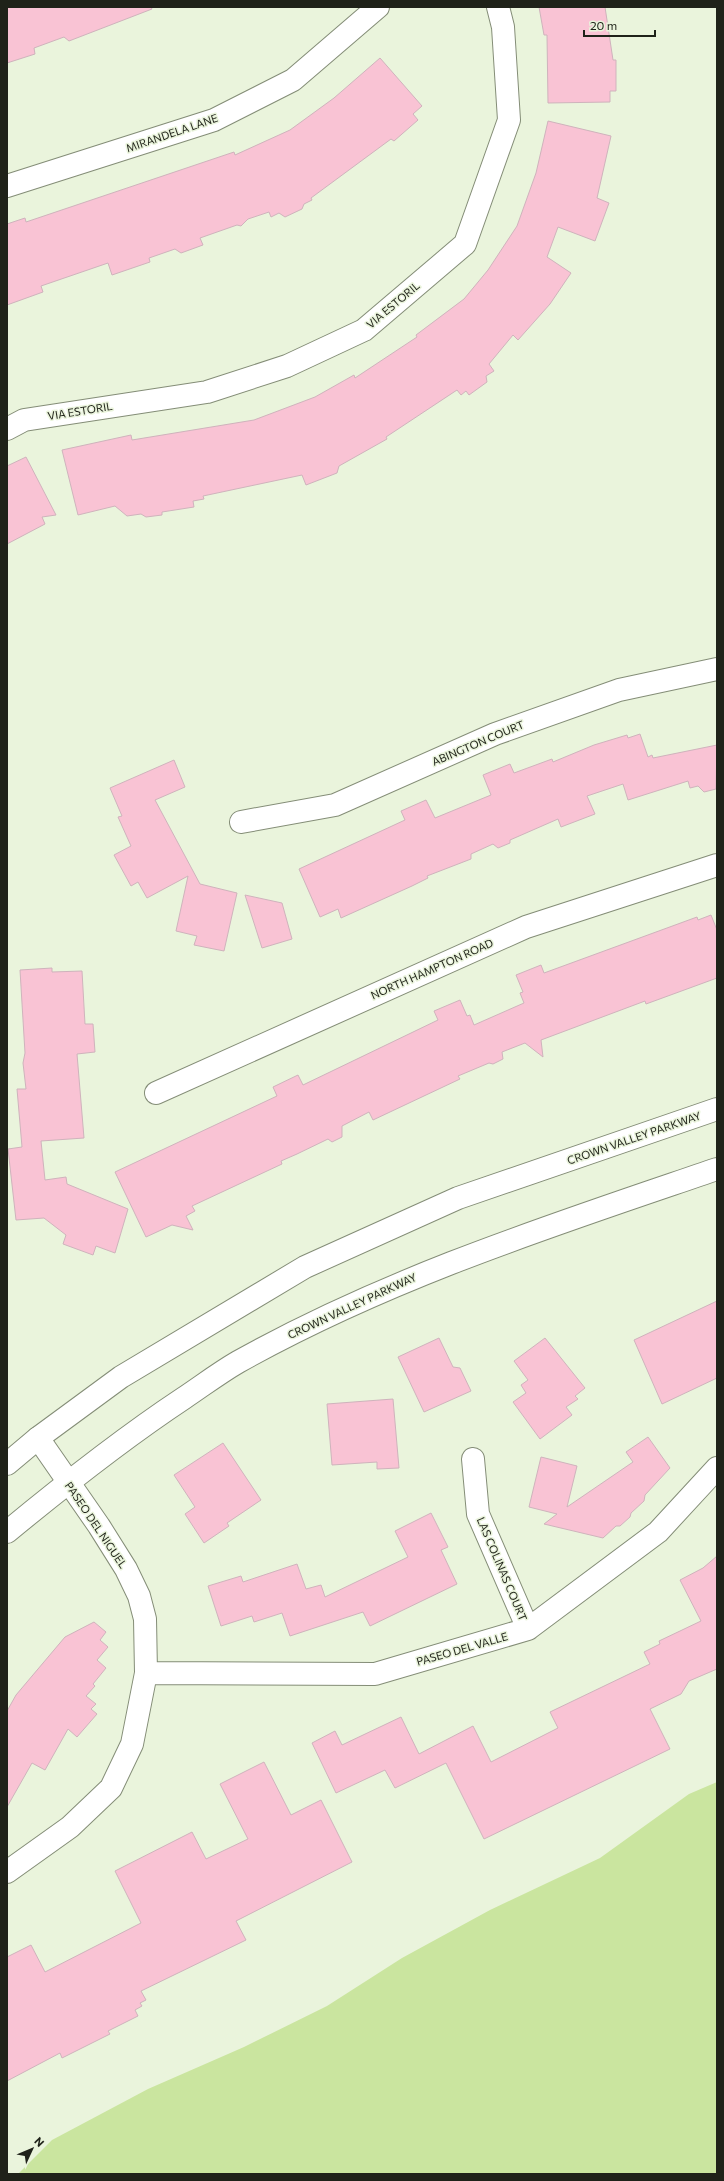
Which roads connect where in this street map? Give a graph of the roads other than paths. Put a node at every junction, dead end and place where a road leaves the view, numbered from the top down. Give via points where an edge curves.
1 (378, 7) edge
2 (498, 7) edge
3 (7, 186) edge
4 (7, 429) edge
5 (717, 669) edge
6 (241, 822) dead end
7 (717, 864) edge
8 (156, 1093) dead end
9 (717, 1109) edge
10 (717, 1169) edge
11 (38, 1438) junction
12 (473, 1459) dead end
13 (7, 1464) edge
14 (717, 1468) edge
15 (67, 1482) junction
16 (7, 1532) edge
17 (528, 1630) junction
18 (146, 1673) junction
19 (7, 1872) edge

1 - 3 street, MIRANDELA LANE via 294,80 214,120
2 - 4 street, VIA ESTORIL via 503,27 509,120 464,244 459,249 364,330 287,366 207,392 24,420
5 - 6 street, ABINGTON COURT via 618,690 502,731 335,805
7 - 8 street, NORTH HAMPTON ROAD via 526,927
9 - 11 street, CROWN VALLEY PARKWAY via 458,1198 305,1267 121,1377
10 - 15 street, CROWN VALLEY PARKWAY via 446,1264 328,1315 236,1363
11 - 13 street, CROWN VALLEY PARKWAY
11 - 15 street, PASEO DEL NIGUEL
12 - 17 street, LAS COLINAS COURT via 478,1514
14 - 17 street, PASEO DEL VALLE via 658,1532
15 - 16 street, CROWN VALLEY PARKWAY
15 - 18 street, PASEO DEL NIGUEL via 111,1544 139,1596 145,1620
17 - 18 street, PASEO DEL VALLE via 376,1674
18 - 19 street, PASEO DEL NIGUEL via 132,1744 111,1788 70,1827

